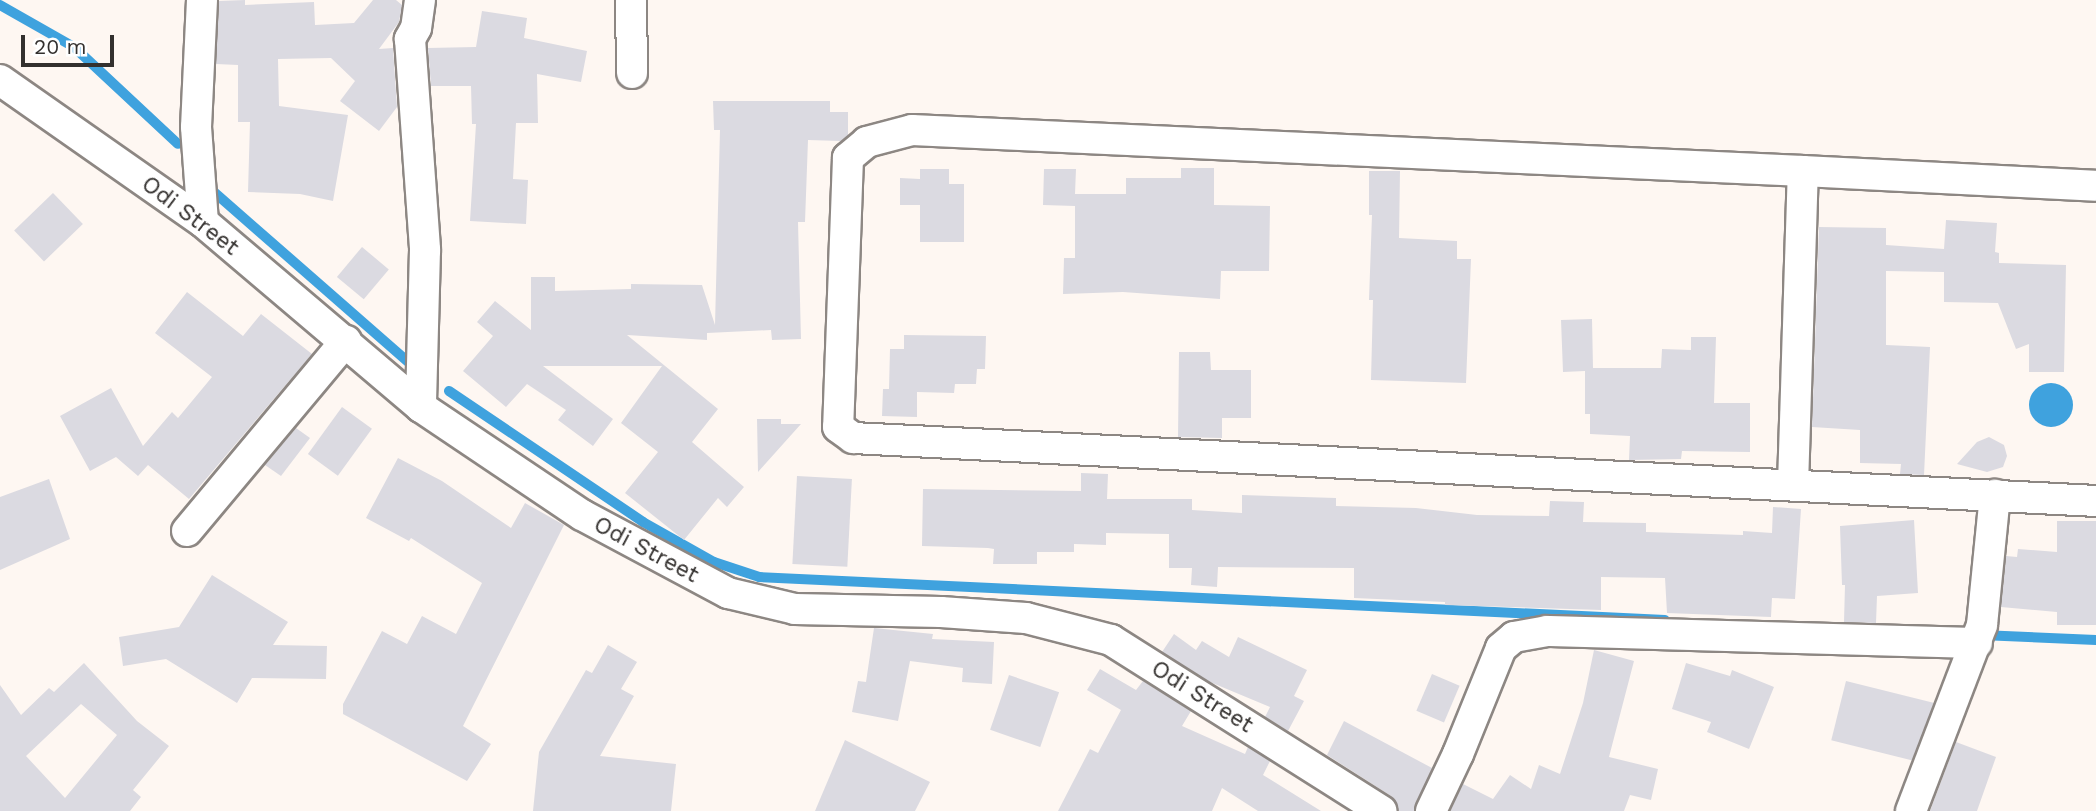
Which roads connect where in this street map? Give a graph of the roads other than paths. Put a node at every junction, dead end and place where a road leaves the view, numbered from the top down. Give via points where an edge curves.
1 (202, 0) edge
2 (420, 0) edge
3 (631, 0) edge
4 (632, 73) dead end
5 (0, 80) edge
6 (1803, 171) junction
7 (2096, 186) edge
8 (203, 222) junction
9 (346, 341) junction
10 (421, 407) junction
11 (1793, 485) junction
12 (1995, 495) junction
13 (2096, 501) edge
14 (187, 531) dead end
15 (1977, 643) junction
16 (1382, 811) edge
17 (1431, 811) edge
18 (1911, 811) edge

1 - 8 street via 197,127
2 - 10 street via 410,39 425,250
3 - 4 street
5 - 8 street, Odi Street
6 - 7 street
6 - 11 street
6 - 11 street via 912,130 867,142 848,158 838,427 853,438
8 - 9 street, Odi Street
9 - 10 street, Odi Street
9 - 14 street
10 - 16 street, Odi Street via 582,515 728,593 795,609 1026,618 1111,640
11 - 12 street
12 - 13 street
12 - 15 street
15 - 17 street via 1547,631 1514,636 1501,648
15 - 18 street

